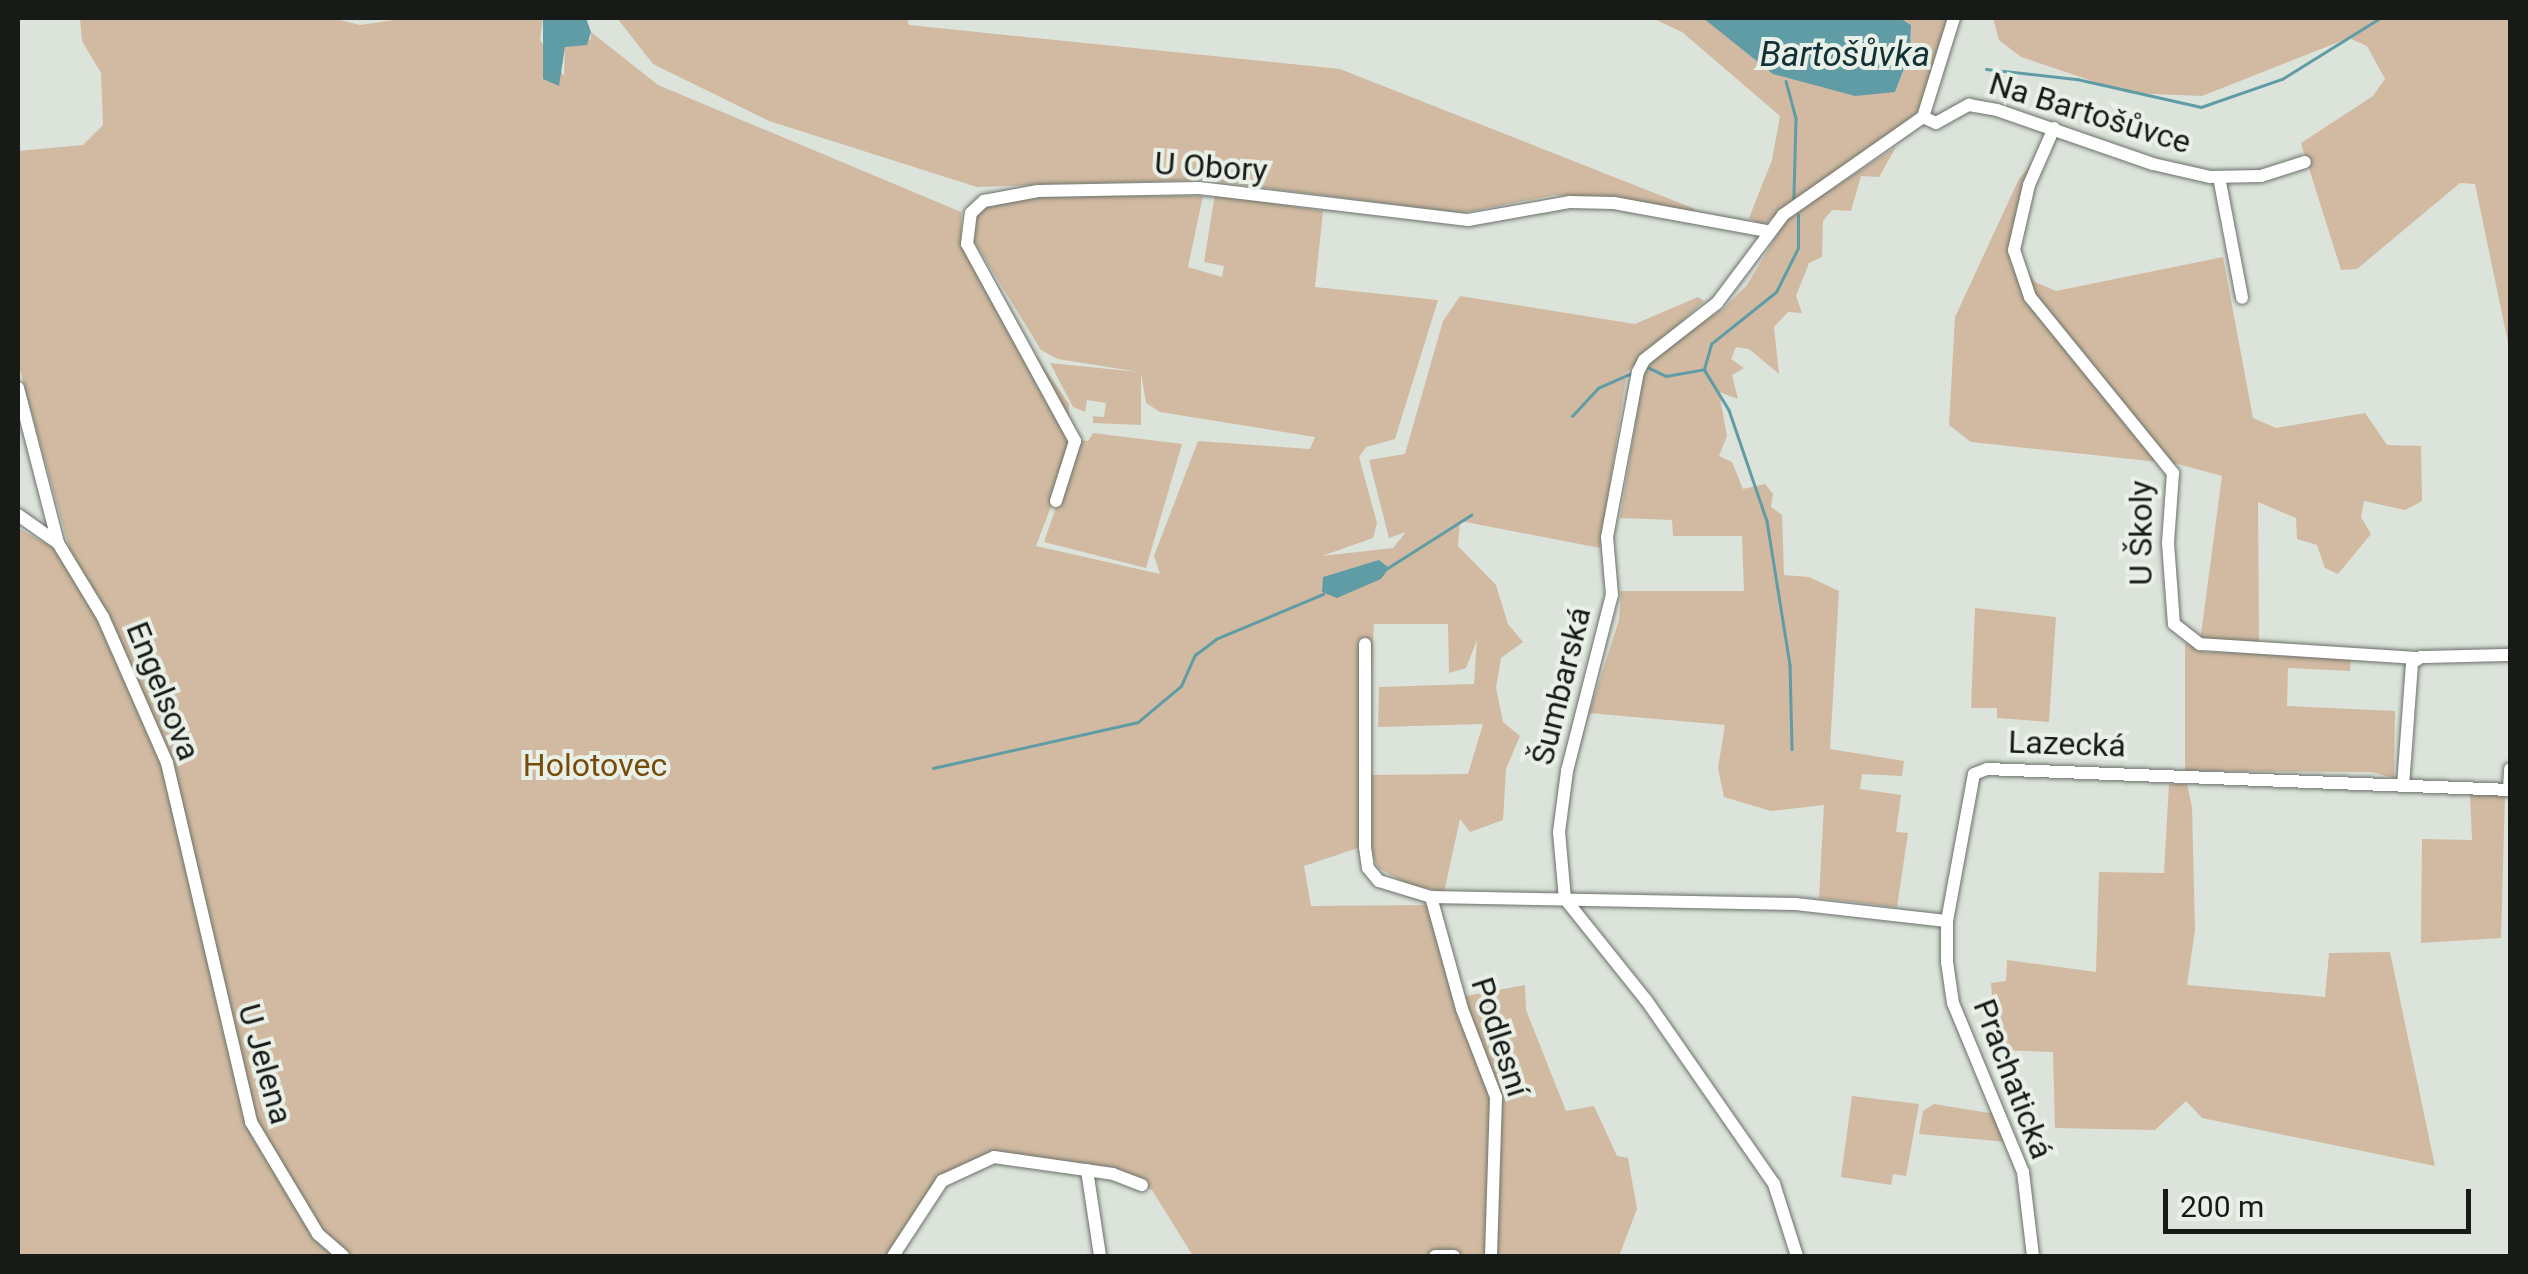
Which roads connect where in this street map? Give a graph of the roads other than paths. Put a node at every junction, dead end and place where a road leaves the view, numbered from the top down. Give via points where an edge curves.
1 (1954, 18) edge
2 (1924, 117) junction
3 (2054, 128) junction
4 (2305, 162) dead end
5 (2218, 176) junction
6 (1767, 232) junction
7 (2242, 298) dead end
8 (18, 388) edge
9 (1056, 501) dead end
10 (18, 515) edge
11 (58, 543) junction
12 (1365, 644) dead end
13 (2510, 655) edge
14 (2418, 658) junction
15 (2510, 769) edge
16 (2403, 786) junction
17 (2510, 790) edge
18 (1431, 898) junction
19 (1565, 900) junction
20 (1947, 921) junction
21 (212, 978) joint
22 (1087, 1170) junction
23 (1142, 1185) dead end
24 (343, 1256) edge
25 (894, 1256) edge
26 (1100, 1256) edge
27 (1435, 1256) edge
28 (1454, 1256) edge
29 (1491, 1256) edge
30 (1797, 1256) edge
31 (2032, 1256) edge

1 - 2 street
2 - 3 street, Na Bartošůvce via 1936,123 1969,105
2 - 6 street, Šumbarská
3 - 5 street, Na Bartošůvce via 2152,164
3 - 14 street, U Školy via 2030,185 2014,250 2030,298 2173,473 2168,543 2174,624 2200,644
4 - 5 street, Na Bartošůvce via 2261,176
5 - 7 street
6 - 9 street, U Obory via 1614,203 1570,202 1468,220 1199,188 1038,191 984,200 971,213 968,244 1075,442
6 - 19 street, Šumbarská via 1718,303 1644,360 1638,372 1607,537 1612,595 1565,786 1559,832
8 - 11 street
10 - 11 street, Engelsova
11 - 21 street, Engelsova via 104,617 167,763
12 - 18 street via 1368,868 1379,881
13 - 14 street, U Školy
14 - 16 street via 2410,670
15 - 17 street
16 - 17 street, Lazecká
16 - 20 street, Lazecká via 1986,769 1974,774 1967,790
18 - 19 street
18 - 29 street, Podlesní via 1462,1010 1496,1098
19 - 20 street via 1796,904
19 - 30 street via 1646,1000 1774,1184
20 - 31 street, Prachatická via 1953,1004 2023,1172
21 - 24 street, U Jelena via 264,1152 318,1234
22 - 23 street
22 - 25 street via 1017,1156 959,1170 929,1194
22 - 26 street
27 - 28 street

